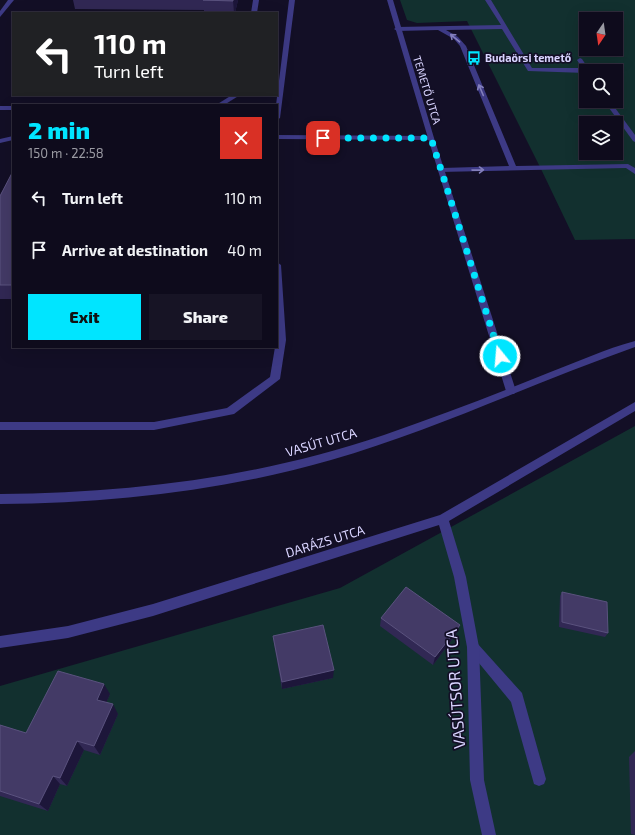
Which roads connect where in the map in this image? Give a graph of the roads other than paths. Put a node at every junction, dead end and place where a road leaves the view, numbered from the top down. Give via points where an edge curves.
1 (11, 0) edge
2 (256, 0) edge
3 (292, 0) edge
4 (390, 0) edge
5 (488, 0) edge
6 (254, 12) edge
7 (0, 15) edge
8 (439, 28) junction
9 (504, 28) junction
10 (397, 29) junction
11 (580, 60) dead end
12 (583, 64) edge
13 (579, 70) edge
14 (279, 91) edge
15 (235, 96) edge
16 (221, 104) edge
17 (278, 104) edge
18 (0, 108) edge
19 (12, 108) edge
20 (612, 108) edge
21 (278, 137) edge
22 (12, 138) edge
23 (431, 138) junction
24 (635, 140) edge
25 (0, 141) edge
26 (514, 169) junction
27 (442, 170) junction
28 (635, 172) edge
29 (278, 284) edge
30 (635, 344) edge
31 (511, 391) junction
32 (635, 406) edge
33 (0, 426) edge
34 (0, 499) edge
35 (443, 519) junction
36 (0, 642) edge
37 (473, 647) junction
38 (539, 779) dead end
39 (489, 835) edge

1 - 7 street
2 - 6 street
3 - 14 street
4 - 10 street, TEMETŐ UTCA
5 - 9 street
8 - 9 street
8 - 10 street
26 -> 8 street via 463,46 456,38
9 - 13 street via 530,70
10 - 23 street, TEMETŐ UTCA
11 - 12 street
14 - 17 street
15 - 16 street
18 - 19 street
20 - 24 street
21 - 23 street
22 - 25 street
23 - 27 street, TEMETŐ UTCA
27 -> 26 street
26 - 28 street via 628,166
27 - 31 street, TEMETŐ UTCA
29 - 33 street via 281,340 275,379 230,411 154,426
30 - 31 street, VASÚT UTCA
31 - 34 street, VASÚT UTCA via 391,436 268,472 133,494 69,499
32 - 35 street, DARÁZS UTCA
35 - 36 street, DARÁZS UTCA via 153,610 68,632
35 - 37 street, VASÚTSOR UTCA via 460,577
37 - 38 street via 517,698
37 - 39 street, VASÚTSOR UTCA via 477,780

